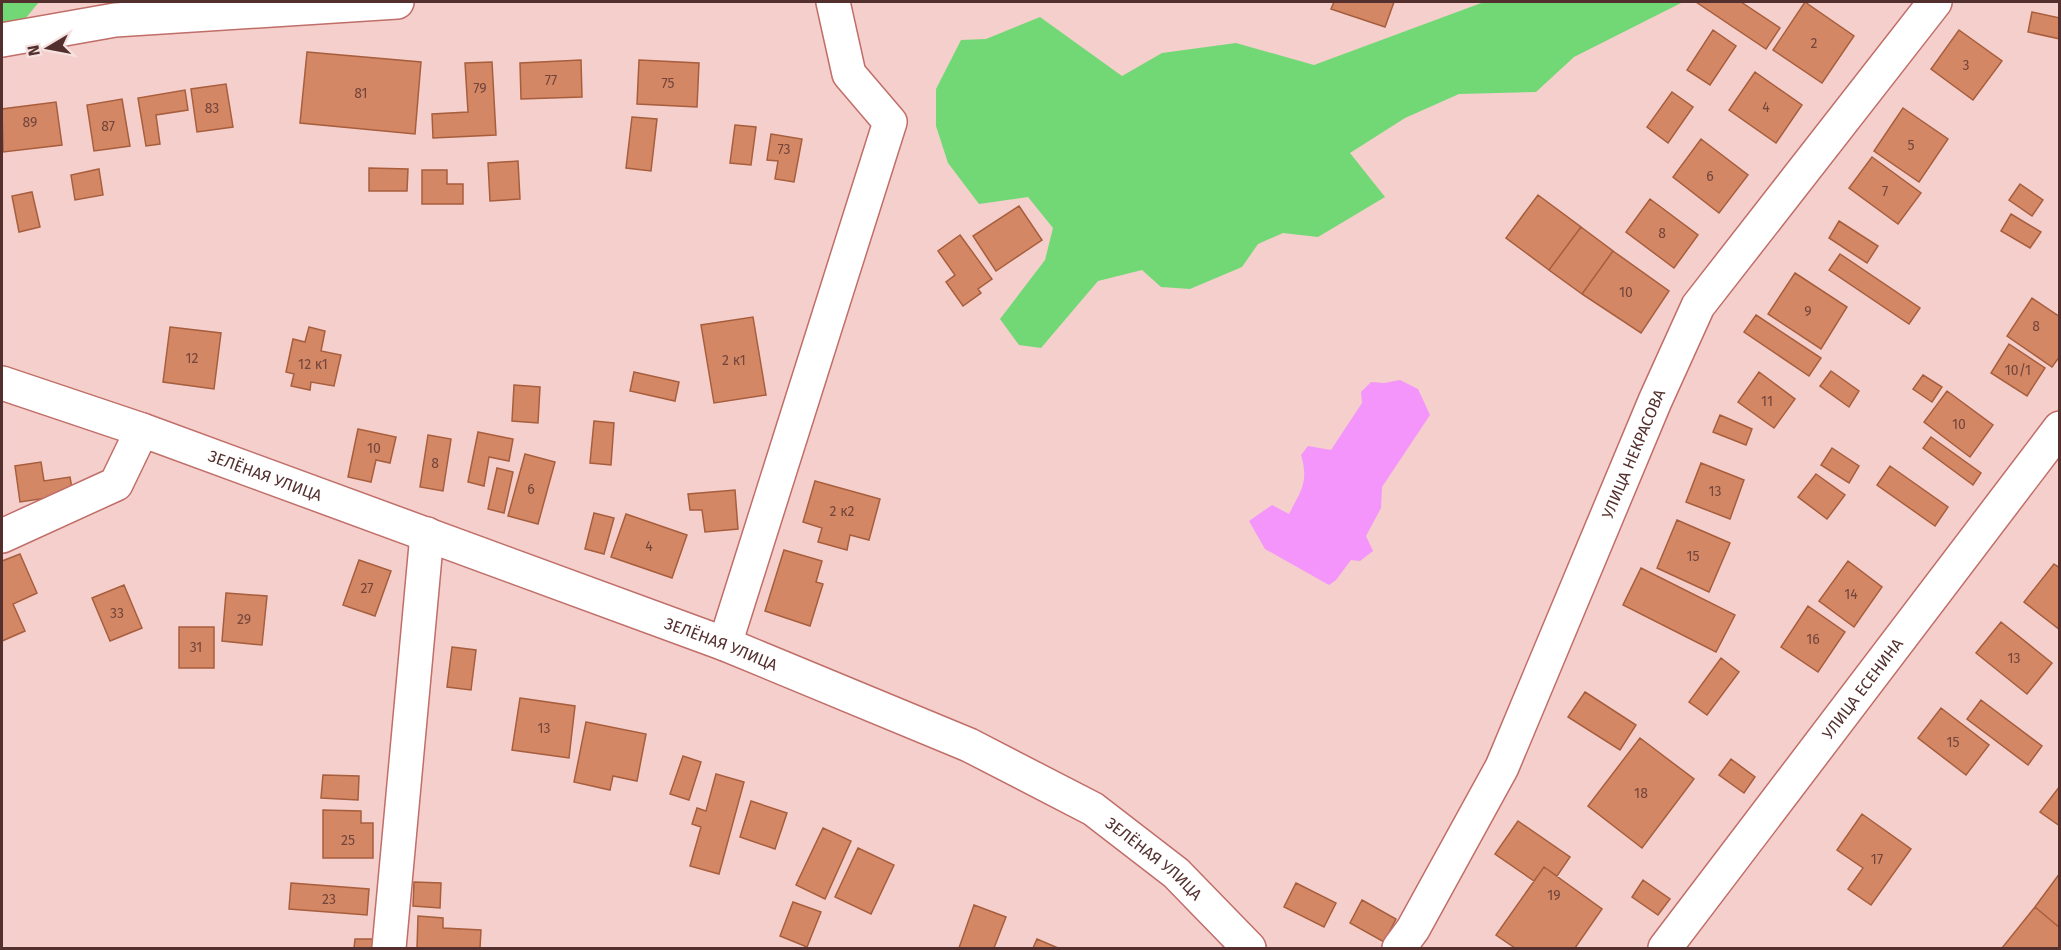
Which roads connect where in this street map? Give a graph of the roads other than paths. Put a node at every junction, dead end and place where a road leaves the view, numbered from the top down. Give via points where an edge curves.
1 (397, 2) edge
2 (833, 2) edge
3 (1935, 2) edge
4 (117, 11) edge
5 (2, 40) edge
6 (2, 383) edge
7 (2060, 428) edge
8 (142, 430) junction
9 (427, 534) junction
10 (2, 536) edge
11 (725, 644) junction
12 (389, 948) edge
13 (1249, 948) edge
14 (1399, 948) edge
15 (1665, 948) edge

1 - 4 street
2 - 11 street via 849,74 890,122
3 - 14 street, УЛИЦА НЕКРАСОВА via 1698,306 1502,767
4 - 5 street
6 - 8 street, ЗЕЛЁНАЯ УЛИЦА
7 - 15 street, УЛИЦА ЕСЕНИНА
8 - 9 street, ЗЕЛЁНАЯ УЛИЦА
8 - 10 street via 116,484
9 - 11 street, ЗЕЛЁНАЯ УЛИЦА
9 - 12 street
11 - 13 street, ЗЕЛЁНАЯ УЛИЦА via 969,745 1093,809 1176,873

